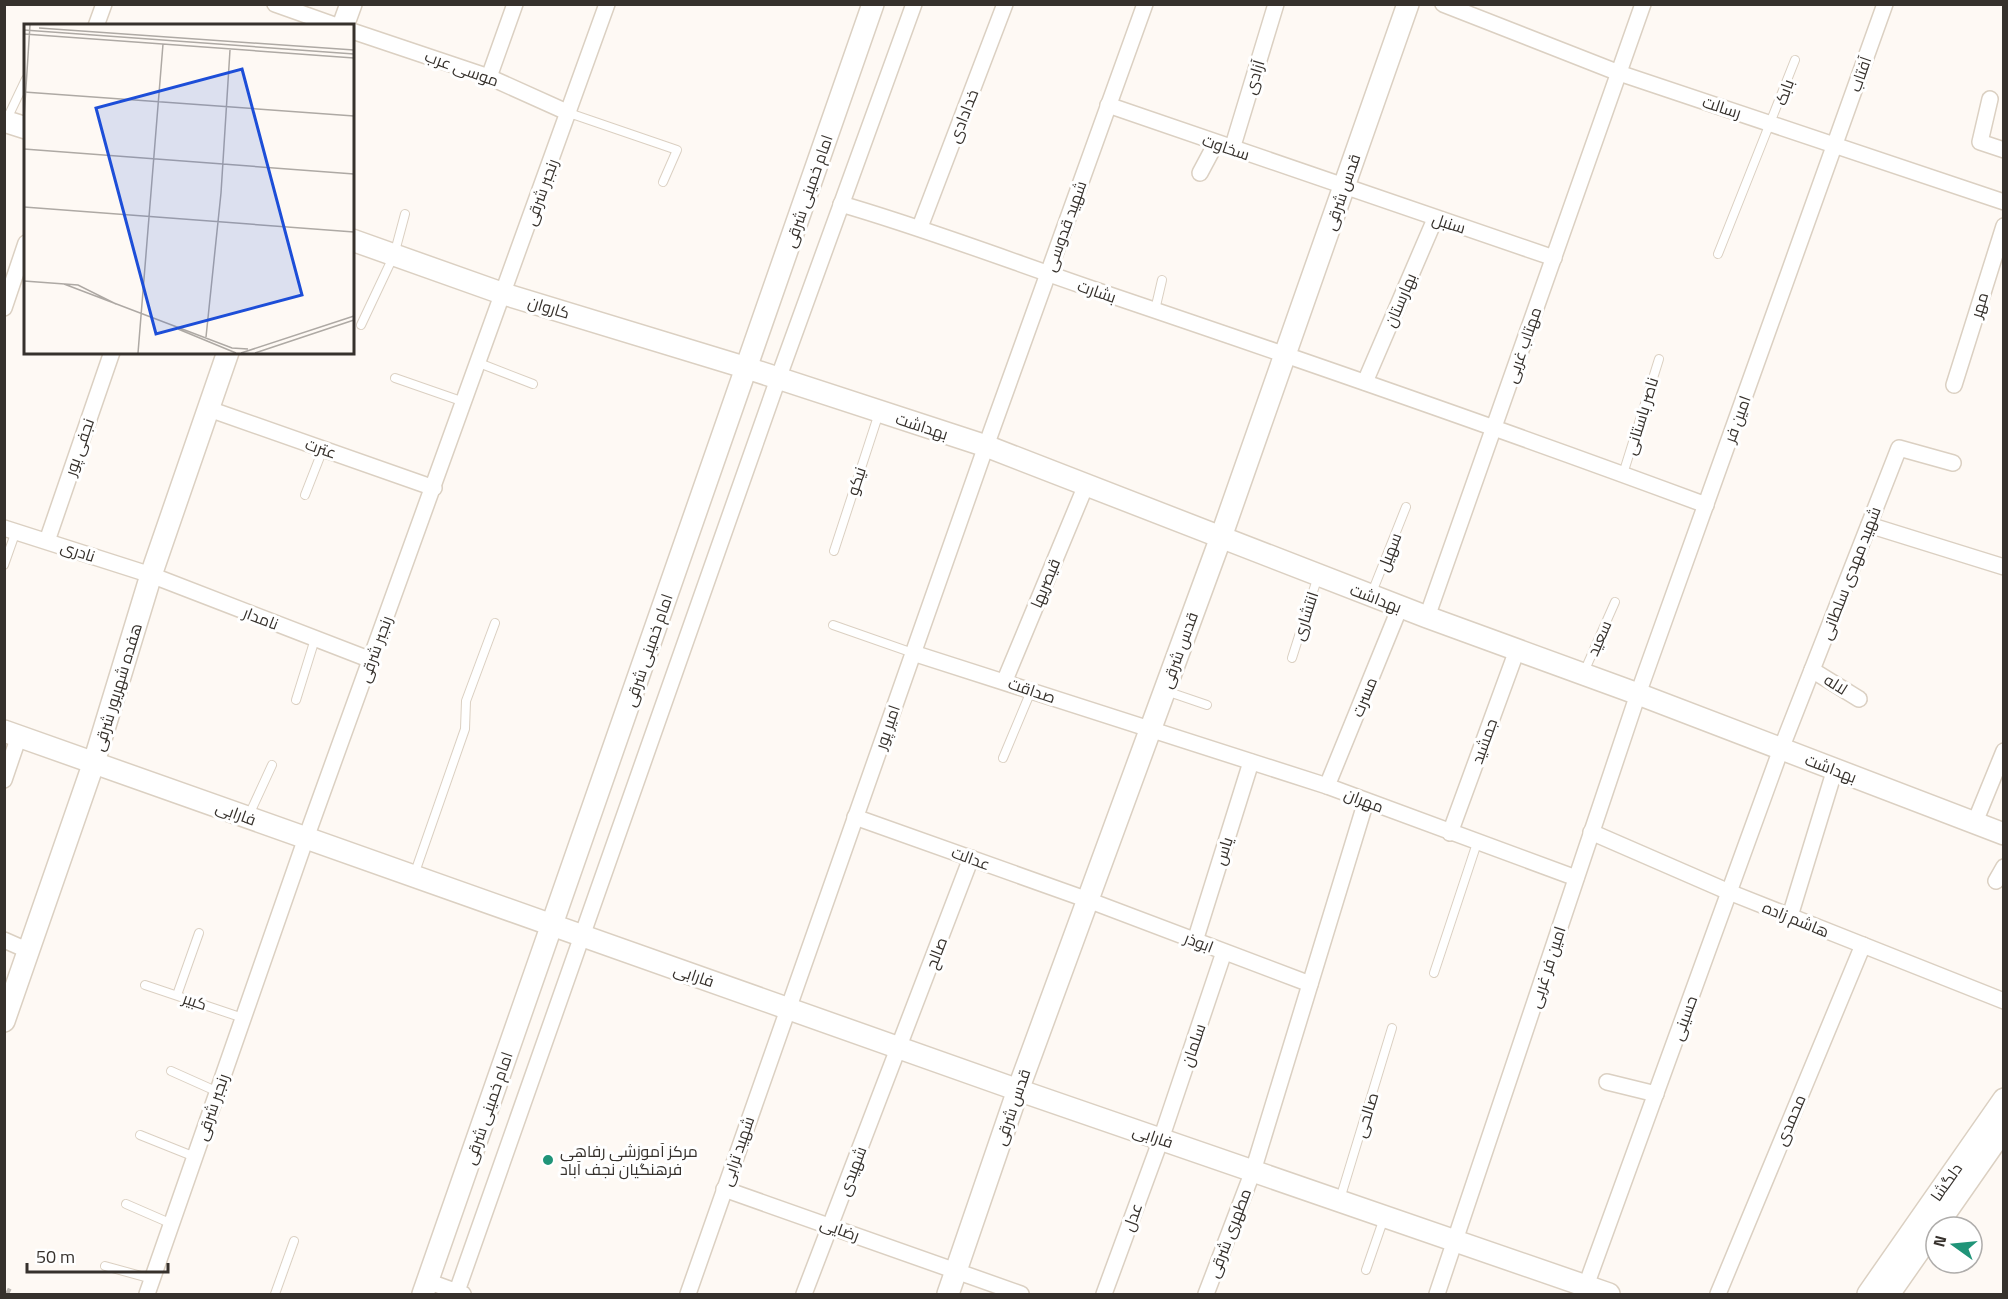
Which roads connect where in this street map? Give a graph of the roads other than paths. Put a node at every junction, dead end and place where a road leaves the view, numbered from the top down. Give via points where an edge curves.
1 (104, 4) edge
2 (351, 4) edge
3 (515, 4) edge
4 (607, 4) edge
5 (873, 4) edge
6 (914, 4) edge
7 (1005, 4) edge
8 (1145, 4) edge
9 (1276, 4) edge
10 (1408, 4) edge
11 (1643, 4) edge
12 (1885, 4) edge
13 (275, 5) edge
14 (1451, 6) edge
15 (97, 24) edge
16 (331, 24) edge
17 (344, 24) edge
18 (354, 32) edge
19 (1795, 60) dead end
20 (1619, 73) junction
21 (489, 76) junction
22 (24, 85) edge
23 (1990, 99) dead end
24 (1108, 105) junction
25 (569, 113) junction
26 (12, 123) edge
27 (1772, 123) junction
28 (1216, 143) junction
29 (1836, 144) junction
30 (1232, 149) junction
31 (2004, 150) edge
32 (1200, 174) dead end
33 (663, 182) dead end
34 (1343, 188) junction
35 (2004, 202) edge
36 (841, 204) junction
37 (405, 214) dead end
38 (1435, 219) junction
39 (2004, 226) edge
40 (920, 227) junction
41 (354, 241) edge
42 (24, 249) edge
43 (1718, 254) dead end
44 (394, 255) junction
45 (1554, 258) junction
46 (1048, 274) junction
47 (1162, 280) dead end
48 (504, 294) junction
49 (4, 308) edge
50 (1155, 310) junction
51 (361, 325) dead end
52 (111, 354) edge
53 (227, 354) edge
54 (1285, 354) junction
55 (1659, 359) dead end
56 (479, 363) junction
57 (747, 368) junction
58 (395, 378) dead end
59 (778, 379) junction
60 (1365, 381) junction
61 (533, 384) dead end
62 (1954, 385) dead end
63 (465, 402) junction
64 (209, 409) junction
65 (879, 412) junction
66 (1494, 426) junction
67 (986, 447) junction
68 (323, 449) junction
69 (1953, 463) dead end
70 (1623, 474) junction
71 (1086, 485) junction
72 (434, 488) junction
73 (305, 495) dead end
74 (1706, 505) junction
75 (1406, 507) dead end
76 (1869, 525) junction
77 (10, 530) edge
78 (1221, 537) junction
79 (47, 541) junction
80 (834, 551) dead end
81 (4, 565) edge
82 (2004, 567) edge
83 (151, 575) junction
84 (1318, 575) junction
85 (1371, 596) junction
86 (1615, 602) dead end
87 (1400, 607) junction
88 (1427, 617) junction
89 (495, 623) dead end
90 (833, 625) dead end
91 (315, 639) junction
92 (1517, 650) junction
93 (913, 652) junction
94 (1292, 658) dead end
95 (371, 660) junction
96 (1812, 670) junction
97 (1584, 674) junction
98 (1005, 680) junction
99 (1032, 690) junction
100 (1165, 690) junction
101 (1638, 694) junction
102 (1859, 699) dead end
103 (296, 700) dead end
104 (1207, 705) dead end
105 (1150, 729) junction
106 (12, 733) edge
107 (1781, 749) junction
108 (2004, 751) edge
109 (1003, 758) dead end
110 (94, 762) junction
111 (1251, 762) junction
112 (272, 765) dead end
113 (1835, 769) junction
114 (4, 780) edge
115 (1327, 786) junction
116 (1366, 801) junction
117 (249, 817) junction
118 (855, 817) junction
119 (1975, 822) junction
120 (1591, 832) junction
121 (1450, 833) junction
122 (2004, 834) edge
123 (306, 838) junction
124 (1477, 843) junction
125 (971, 858) junction
126 (2004, 867) edge
127 (414, 876) junction
128 (1576, 878) junction
129 (1996, 881) dead end
130 (1729, 892) junction
131 (1088, 900) junction
132 (1790, 916) junction
133 (552, 925) junction
134 (199, 933) dead end
135 (581, 935) junction
136 (4, 940) edge
137 (1195, 941) junction
138 (1863, 945) junction
139 (29, 951) junction
140 (1224, 952) junction
141 (1434, 973) dead end
142 (1310, 984) junction
143 (146, 985) dead end
144 (177, 995) junction
145 (2004, 1001) edge
146 (788, 1008) junction
147 (243, 1018) junction
148 (4, 1021) edge
149 (1392, 1028) dead end
150 (900, 1048) junction
151 (171, 1071) dead end
152 (1607, 1082) dead end
153 (1018, 1090) junction
154 (218, 1092) junction
155 (1656, 1094) junction
156 (2004, 1099) edge
157 (140, 1135) dead end
158 (1161, 1139) junction
159 (2000, 1140) edge
160 (195, 1157) junction
161 (1253, 1171) junction
162 (724, 1189) junction
163 (1340, 1201) junction
164 (126, 1204) dead end
165 (1385, 1217) junction
166 (172, 1224) junction
167 (831, 1225) junction
168 (294, 1241) dead end
169 (1456, 1241) junction
170 (105, 1266) dead end
171 (1366, 1270) dead end
172 (956, 1271) junction
173 (152, 1279) junction
174 (425, 1288) edge
175 (1585, 1291) edge
176 (147, 1294) edge
177 (275, 1294) edge
178 (458, 1294) edge
179 (688, 1294) edge
180 (804, 1294) edge
181 (948, 1294) edge
182 (1021, 1294) edge
183 (1104, 1294) edge
184 (1206, 1294) edge
185 (1437, 1294) edge
186 (1609, 1294) edge
187 (1718, 1294) edge
188 (1868, 1294) edge
189 (1889, 1294) edge

1 - 15 street
2 - 17 street
3 - 21 street
4 - 25 street, رنجبر شرقی
5 - 57 street, امام خمینی شرقی
6 - 36 street
7 - 40 street, خدادادی
8 - 24 street, شهید قدوسی
9 - 30 street, آزادی
10 - 34 street, قدس شرقی
11 - 20 street, مهتاب غربی
12 - 29 street, آفتاب
13 - 16 street
14 - 20 street, رسالت
18 - 21 street, موسی عرب
19 - 27 lane, بابک
20 - 27 street, رسالت
20 - 45 street, مهتاب غربی
21 - 25 street, موسی عرب
22 - 26 lane
23 - 31 street via 1980,142
24 - 28 street, سخاوت
24 - 46 street, شهید قدوسی
25 - 33 lane via 677,150
25 - 48 street, رنجبر شرقی
27 - 29 street, رسالت
27 - 43 lane, بابک
28 - 30 street, سخاوت
28 - 32 street
29 - 35 street, رسالت
29 - 74 street, امین فر
30 - 34 street, سخاوت
34 - 38 street, سنبل
34 - 54 street, قدس شرقی
36 - 40 street, بشارت
36 - 59 street
37 - 44 lane
38 - 45 street, سنبل
38 - 60 street, بهارستان
39 - 62 street, مهر
40 - 46 street, بشارت
41 - 44 street, کاروان
42 - 49 street
44 - 48 street, کاروان
44 - 51 lane
45 - 66 street, مهتاب غربی
46 - 50 street, بشارت
46 - 67 street, شهید قدوسی
47 - 50 lane
48 - 56 street, رنجبر شرقی
48 - 57 street, کاروان
50 - 54 street, بشارت
52 - 79 street, نجفی پور
53 - 64 street, هفده شهریور شرقی
54 - 60 street
54 - 78 street, قدس شرقی
55 - 70 lane, ناصر باستانی
56 - 61 lane
56 - 63 street, رنجبر شرقی
57 - 59 street, بهداشت
57 - 133 street, امام خمینی شرقی
58 - 63 lane
59 - 65 street, بهداشت
59 - 135 street
60 - 66 street
63 - 72 street, رنجبر شرقی
64 - 68 street, عترت
64 - 83 street, هفده شهریور شرقی
65 - 67 street, بهداشت
65 - 80 lane, نیکو
66 - 70 street
66 - 88 street, مهتاب غربی
67 - 71 street, بهداشت
67 - 93 street, امیر پور
68 - 72 street, عترت
68 - 73 lane
69 - 76 street, شهید مهدی سلطانی via 1899,448
70 - 74 street
71 - 78 street, بهداشت
71 - 98 street, قیصریها
72 - 95 street, رنجبر شرقی
74 - 101 street, امین فر
75 - 85 lane, سهیل
76 - 82 street
76 - 96 street, شهید مهدی سلطانی
77 - 79 street, نادری
77 - 81 lane
78 - 84 street, بهداشت
78 - 100 street, قدس شرقی
79 - 83 street, نادری
83 - 91 street, نامدار
83 - 110 street, هفده شهریور شرقی
84 - 85 street, بهداشت
84 - 94 lane, انتشاری
85 - 87 street, بهداشت
86 - 97 lane, سعید
87 - 88 street, بهداشت
87 - 115 street, مسرت
88 - 92 street, بهداشت
89 - 127 lane via 466,701 465,729
90 - 93 lane
91 - 95 street, نامدار
91 - 103 lane
92 - 97 street, بهداشت
92 - 121 street, جمشید
93 - 98 street, صداقت
93 - 118 street, امیر پور
95 - 123 street, رنجبر شرقی
96 - 102 street, لاله
96 - 107 street, شهید مهدی سلطانی
97 - 101 street, بهداشت
98 - 99 street, صداقت
99 - 105 street, صداقت
99 - 109 lane
100 - 104 lane
100 - 105 street, قدس شرقی
101 - 107 street, بهداشت
101 - 120 street, امین فر غربی
105 - 111 street, مهران
105 - 131 street, قدس شرقی
106 - 110 street, فارابی
106 - 114 street
107 - 113 street, بهداشت
107 - 130 street, حسینی
108 - 119 street
110 - 117 street, فارابی
110 - 139 street, هفده شهریور شرقی
111 - 115 street, مهران
111 - 137 street, یاس
112 - 117 lane
113 - 119 street, بهداشت
113 - 132 street
115 - 116 street, مهران
116 - 121 street, مهران
116 - 142 street
117 - 123 street, فارابی
118 - 125 street, عدالت
118 - 146 street, امیر پور
119 - 122 street, بهداشت
120 - 128 street, امین فر غربی
120 - 130 street, هاشم زاده
121 - 124 street, مهران
123 - 127 street, فارابی
123 - 147 street, رنجبر شرقی
124 - 128 street, مهران
124 - 141 lane
125 - 131 street, عدالت
125 - 150 street, صالح
126 - 129 street
127 - 133 street, فارابی
128 - 169 street, امین فر غربی
130 - 132 street, هاشم زاده
130 - 155 street, حسینی
131 - 137 street, ابوذر
131 - 153 street, قدس شرقی
132 - 138 street, هاشم زاده
133 - 135 street, فارابی
133 - 174 street, امام خمینی شرقی
134 - 144 lane
135 - 146 street, فارابی
135 - 178 street
136 - 139 street
137 - 140 street, ابوذر
138 - 145 street, هاشم زاده
138 - 187 street, محمدی
139 - 148 street, هفده شهریور شرقی
140 - 142 street, ابوذر
140 - 158 street, سلمان
142 - 161 street
143 - 144 lane, کبیر
144 - 147 lane, کبیر
146 - 150 street, فارابی
146 - 162 street, شهید ترابی
147 - 154 street, رنجبر شرقی
149 - 163 lane, صالحی
150 - 153 street, فارابی
150 - 167 street, شهیدی
151 - 154 lane
152 - 155 street
153 - 158 street, فارابی
153 - 172 street, قدس شرقی
154 - 160 street, رنجبر شرقی
155 - 175 street, حسینی
156 - 188 street, دلگشا
157 - 160 lane
158 - 161 street, فارابی
158 - 183 street, عدل
159 - 189 street, دلگشا
160 - 166 street, رنجبر شرقی
161 - 163 street, فارابی
161 - 184 street, مطهری شرقی
162 - 167 street, رضایی
162 - 179 street, شهید ترابی
163 - 165 street, فارابی
164 - 166 lane
165 - 169 street, فارابی
165 - 171 lane
166 - 173 street, رنجبر شرقی
167 - 172 street, رضایی
167 - 180 street, شهیدی
168 - 177 lane
169 - 175 street, فارابی
169 - 185 street, امین فر غربی
170 - 173 lane
172 - 181 street, قدس شرقی
172 - 182 street
173 - 176 street, رنجبر شرقی
174 - 178 street
175 - 186 street, فارابی

